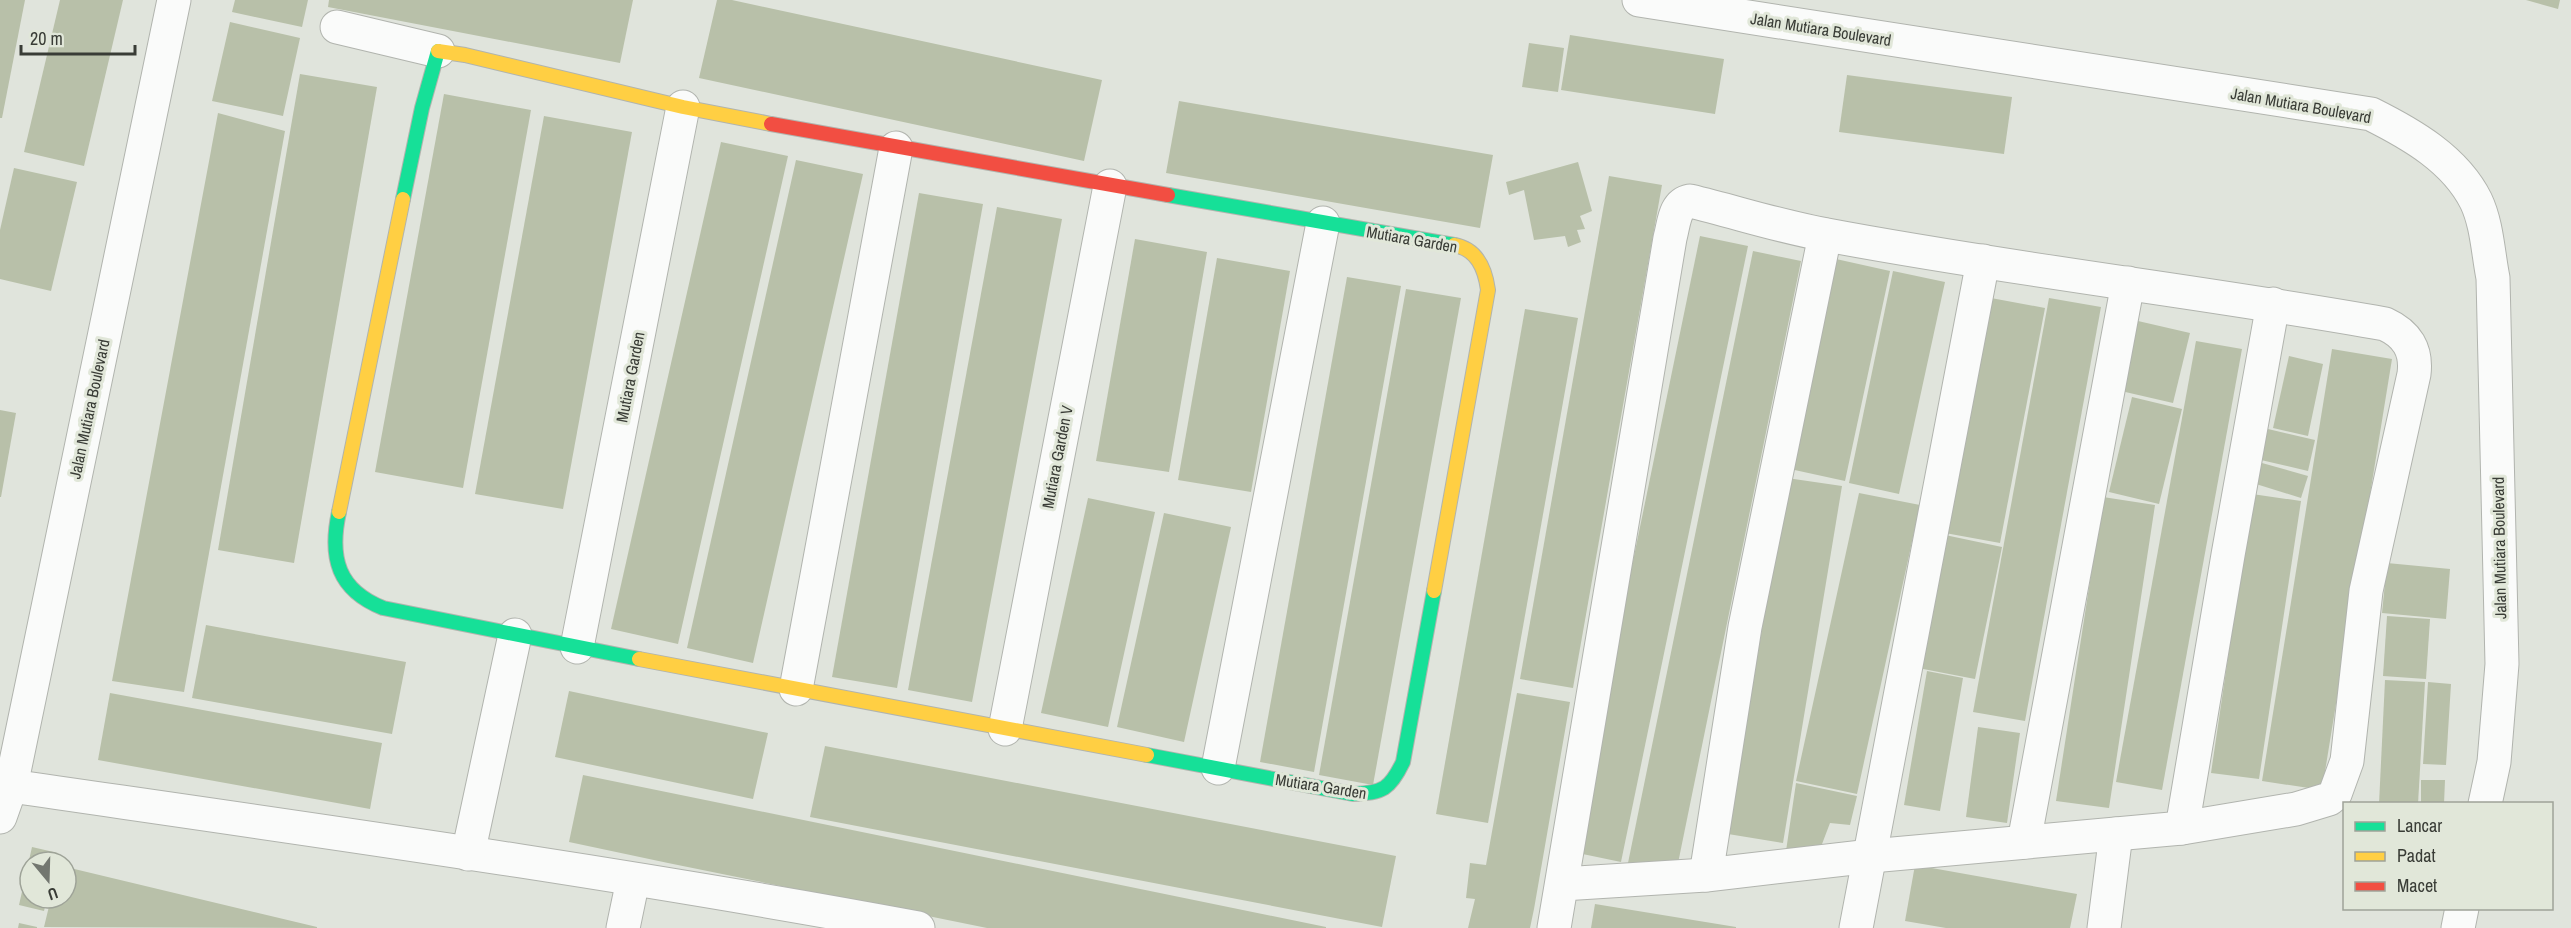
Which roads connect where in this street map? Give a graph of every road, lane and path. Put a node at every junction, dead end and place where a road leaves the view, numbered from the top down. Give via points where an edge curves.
1 (174, 0) edge
2 (1639, 0) edge
3 (337, 27) dead end
4 (438, 51) junction
5 (683, 107) junction
6 (896, 148) junction
7 (1110, 186) junction
8 (1323, 223) junction
9 (1825, 235) junction
10 (1983, 261) junction
11 (2128, 283) junction
12 (2273, 304) junction
13 (515, 635) junction
14 (577, 647) junction
15 (796, 689) junction
16 (1005, 729) junction
17 (1218, 768) junction
18 (11, 786) junction
19 (2485, 802) edge
20 (0, 817) edge
21 (2182, 828) junction
22 (2116, 834) junction
23 (2024, 842) junction
24 (468, 854) junction
25 (1870, 856) junction
26 (1706, 875) junction
27 (633, 880) junction
28 (1562, 884) junction
29 (2462, 910) edge
30 (790, 916) edge
31 (623, 928) edge
32 (918, 928) edge
33 (1554, 928) edge
34 (1856, 928) edge
35 (2104, 928) edge
36 (2458, 928) edge

1 - 18 street, Jalan Mutiara Boulevard
2 - 19 street, Jalan Mutiara Boulevard via 2371,114 2412,135 2451,168 2476,201 2493,278 2502,664 2494,762
3 - 4 street
4 - 5 street, Mutiara Garden
4 - 13 street, Mutiara Garden via 422,108 336,526 337,564 341,577 363,602
5 - 6 street, Mutiara Garden
5 - 14 street, Mutiara Garden
6 - 7 street, Mutiara Garden
6 - 15 street
7 - 8 street, Mutiara Garden
7 - 16 street, Mutiara Garden V
8 - 17 street
8 - 17 street, Mutiara Garden via 1464,247 1476,255 1487,278 1488,290 1403,762 1391,785 1374,794 1353,794
9 - 10 street
9 - 26 street via 1745,627
9 - 28 street via 1690,201 1678,208
10 - 11 street
10 - 25 street
11 - 12 street
11 - 23 street
12 - 21 street
12 - 21 street via 2385,324 2398,330 2416,360 2366,591 2347,761 2335,794 2329,799 2296,809
13 - 14 street, Mutiara Garden
13 - 24 street
14 - 15 street, Mutiara Garden
15 - 16 street, Mutiara Garden
16 - 17 street, Mutiara Garden
18 - 20 street, Jalan Mutiara Boulevard
18 - 24 street
21 - 22 street
22 - 23 street
22 - 35 street
23 - 25 street
24 - 27 street
25 - 26 street
25 - 34 street
26 - 28 street
27 - 30 street
27 - 31 street
28 - 33 street
29 - 36 street
30 - 32 street

